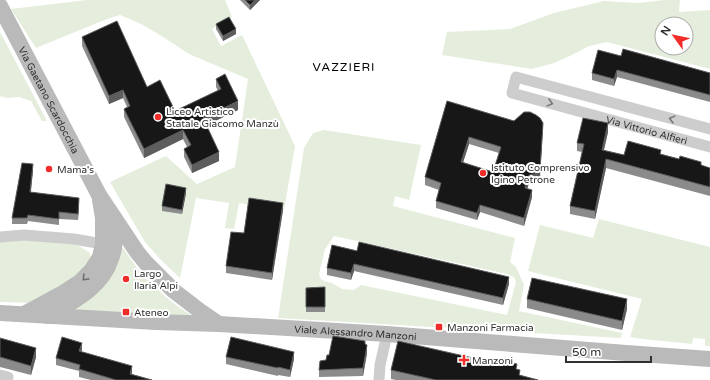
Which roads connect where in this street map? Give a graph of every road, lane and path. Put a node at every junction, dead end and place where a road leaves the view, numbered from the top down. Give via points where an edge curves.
1 (0, 6) edge
2 (589, 97) junction
3 (584, 112) junction
4 (710, 129) edge
5 (710, 148) edge
6 (99, 195) junction
7 (115, 219) junction
8 (0, 237) edge
9 (108, 244) junction
10 (0, 313) edge
11 (23, 315) junction
12 (48, 316) junction
13 (219, 324) junction
14 (387, 334) junction
15 (710, 359) edge
16 (379, 380) edge

1 - 6 street, Via Gaetano Scardocchia
2 - 3 street
2 -> 3 street, Via Vittorio Alfieri via 516,77 512,93
4 -> 2 street, Via Vittorio Alfieri
3 - 5 street, Via Vittorio Alfieri
6 - 7 street, Via Gaetano Scardocchia
6 - 9 street, Via Gaetano Scardocchia
7 - 9 street, Via Gaetano Scardocchia
7 - 13 street, Via Gaetano Scardocchia via 146,263 174,291
8 - 9 street via 24,235
9 -> 11 street, Via Gaetano Scardocchia via 80,282
9 - 12 street, Via Gaetano Scardocchia via 112,258 106,272 96,284 85,294
10 - 11 street, Viale Alessandro Manzoni
11 - 12 street, Viale Alessandro Manzoni
12 - 13 street, Viale Alessandro Manzoni
13 - 14 street, Viale Alessandro Manzoni
14 - 15 street, Viale Alessandro Manzoni
14 - 16 street

